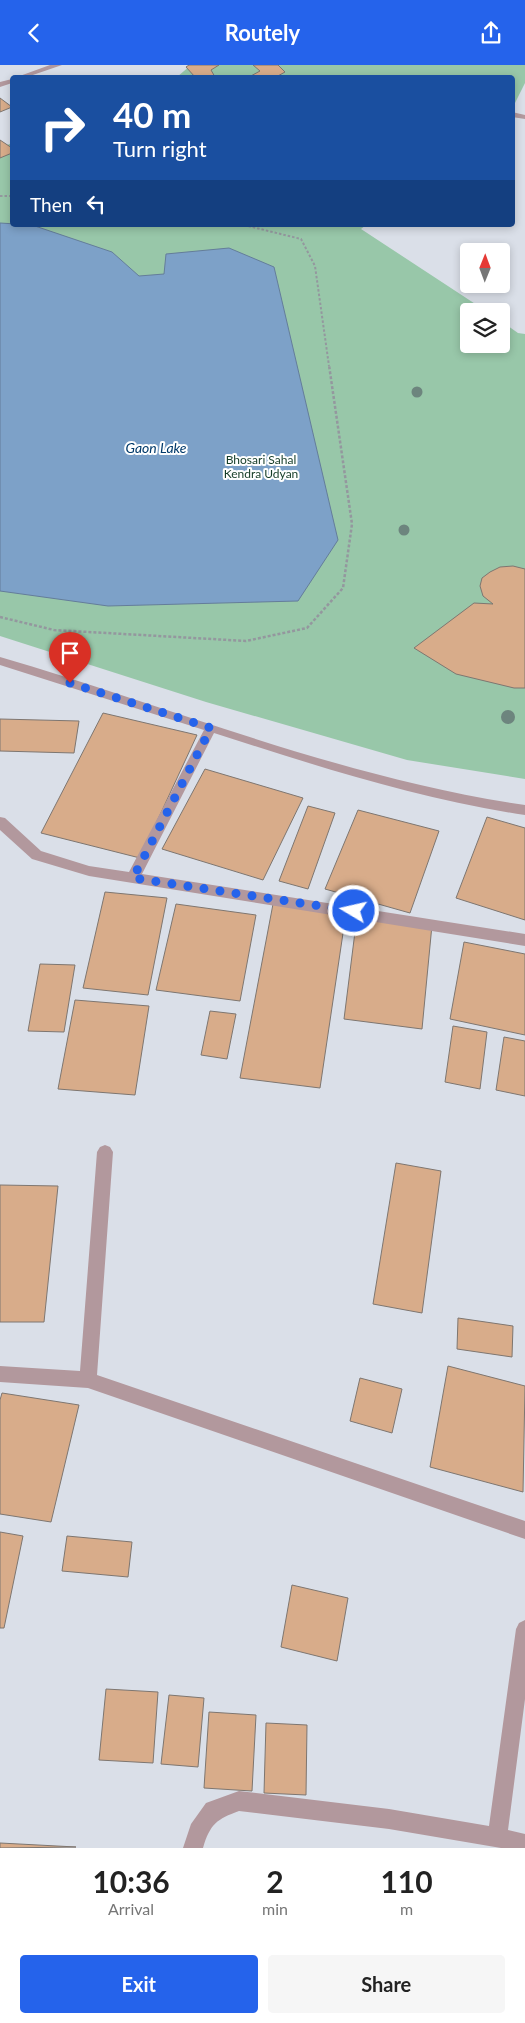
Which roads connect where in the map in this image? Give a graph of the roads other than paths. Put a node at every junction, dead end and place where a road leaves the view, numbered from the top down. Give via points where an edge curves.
1 (58, 65) edge
2 (47, 67) edge
3 (26, 75) edge
4 (0, 661) edge
5 (211, 728) junction
6 (525, 810) edge
7 (0, 822) edge
8 (133, 878) junction
9 (525, 940) edge
10 (104, 1152) dead end
11 (0, 1374) edge
12 (88, 1381) junction
13 (525, 1530) edge
14 (525, 1629) edge
15 (497, 1837) junction
16 (525, 1844) edge
17 (193, 1848) edge

1 - 2 street
2 - 3 street
4 - 5 street
5 - 6 street via 366,777 470,802
5 - 8 street
7 - 8 street via 37,855 89,871
8 - 9 street
10 - 12 street
11 - 12 street
12 - 13 street
14 - 15 street
15 - 16 street
15 - 17 street via 389,1819 239,1801 213,1810 198,1831

